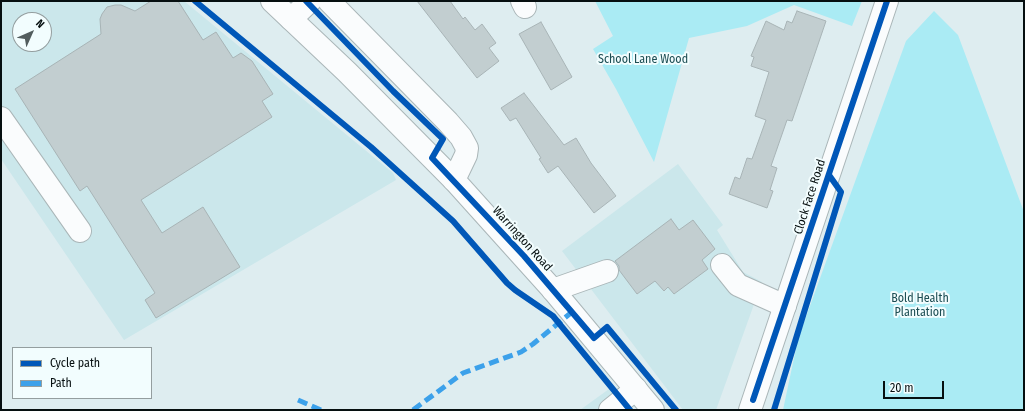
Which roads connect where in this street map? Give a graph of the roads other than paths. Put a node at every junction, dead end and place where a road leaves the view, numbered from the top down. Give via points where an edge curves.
1 (272, 1) edge
2 (310, 1) edge
3 (329, 1) edge
4 (887, 1) edge
5 (291, 19) junction
6 (1, 118) edge
7 (454, 180) junction
8 (80, 231) dead end
9 (722, 264) dead end
10 (607, 271) dead end
11 (553, 290) junction
12 (785, 306) junction
13 (636, 389) junction
14 (610, 410) edge
15 (653, 410) edge
16 (750, 410) edge

1 - 5 main road, Warrington Road
2 - 5 main road
3 - 7 main road via 461,137 467,148 466,155
4 - 12 main road, Clock Face Road
5 - 7 main road, Warrington Road
6 - 8 main road
7 - 11 main road, Warrington Road
9 - 12 main road via 738,285
10 - 11 main road
11 - 13 main road, Warrington Road
12 - 16 main road, Clock Face Road
13 - 14 main road
13 - 15 main road, Warrington Road

